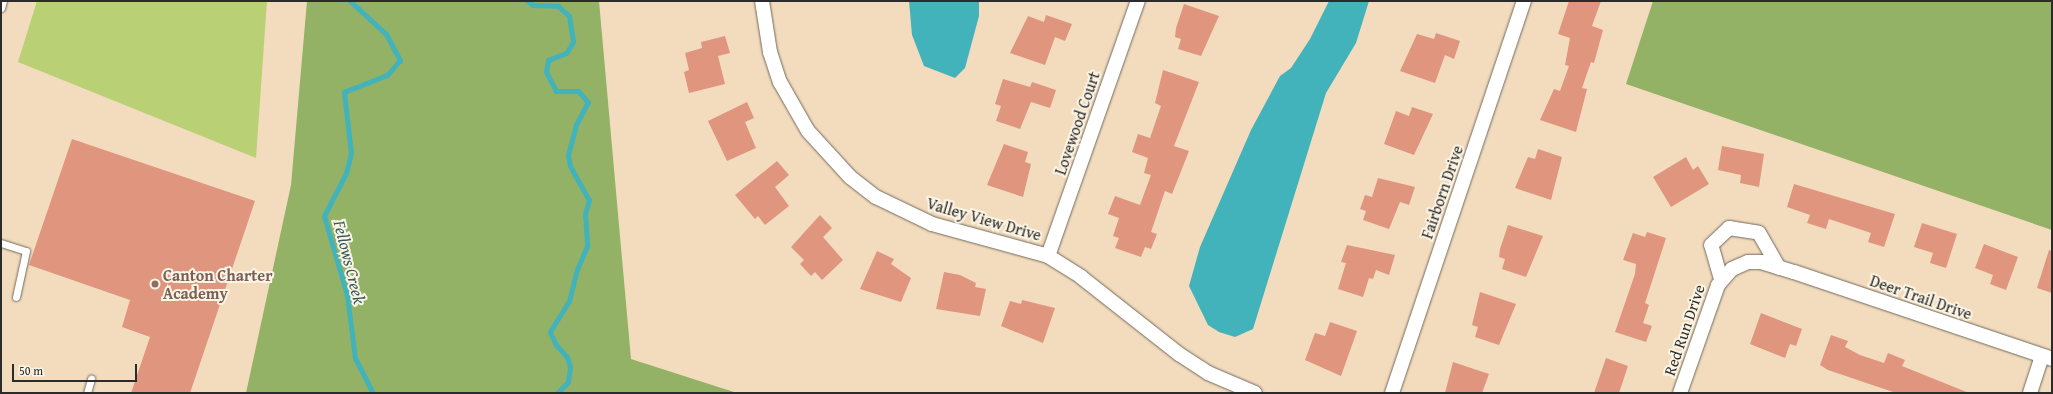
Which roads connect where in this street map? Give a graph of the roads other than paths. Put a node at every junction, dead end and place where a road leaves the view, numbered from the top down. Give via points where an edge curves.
1 (3, 1) edge
2 (762, 1) edge
3 (1138, 1) edge
4 (1524, 1) edge
5 (1, 8) edge
6 (1, 243) edge
7 (1048, 256) junction
8 (1779, 268) junction
9 (1732, 269) joint
10 (1721, 279) junction
11 (16, 297) dead end
12 (2047, 357) edge
13 (91, 379) dead end
14 (86, 393) edge
15 (1255, 393) edge
16 (1392, 393) edge
17 (1680, 393) edge
18 (2030, 393) edge

1 - 5 lane
2 - 7 street, Valley View Drive via 770,52 783,88 808,131 850,177 876,197 932,224
3 - 7 street, Lovewood Court
4 - 16 street, Fairborn Drive
6 - 11 lane via 26,251
7 - 15 street, Valley View Drive via 1081,277 1179,354 1208,373
8 - 9 street, Deer Trail Drive via 1748,262
8 - 10 street, Red Run Drive via 1760,233 1729,228 1711,245
8 - 12 street, Deer Trail Drive
9 - 10 street, Red Run Drive
10 - 17 street, Red Run Drive
12 - 18 street
13 - 14 lane

